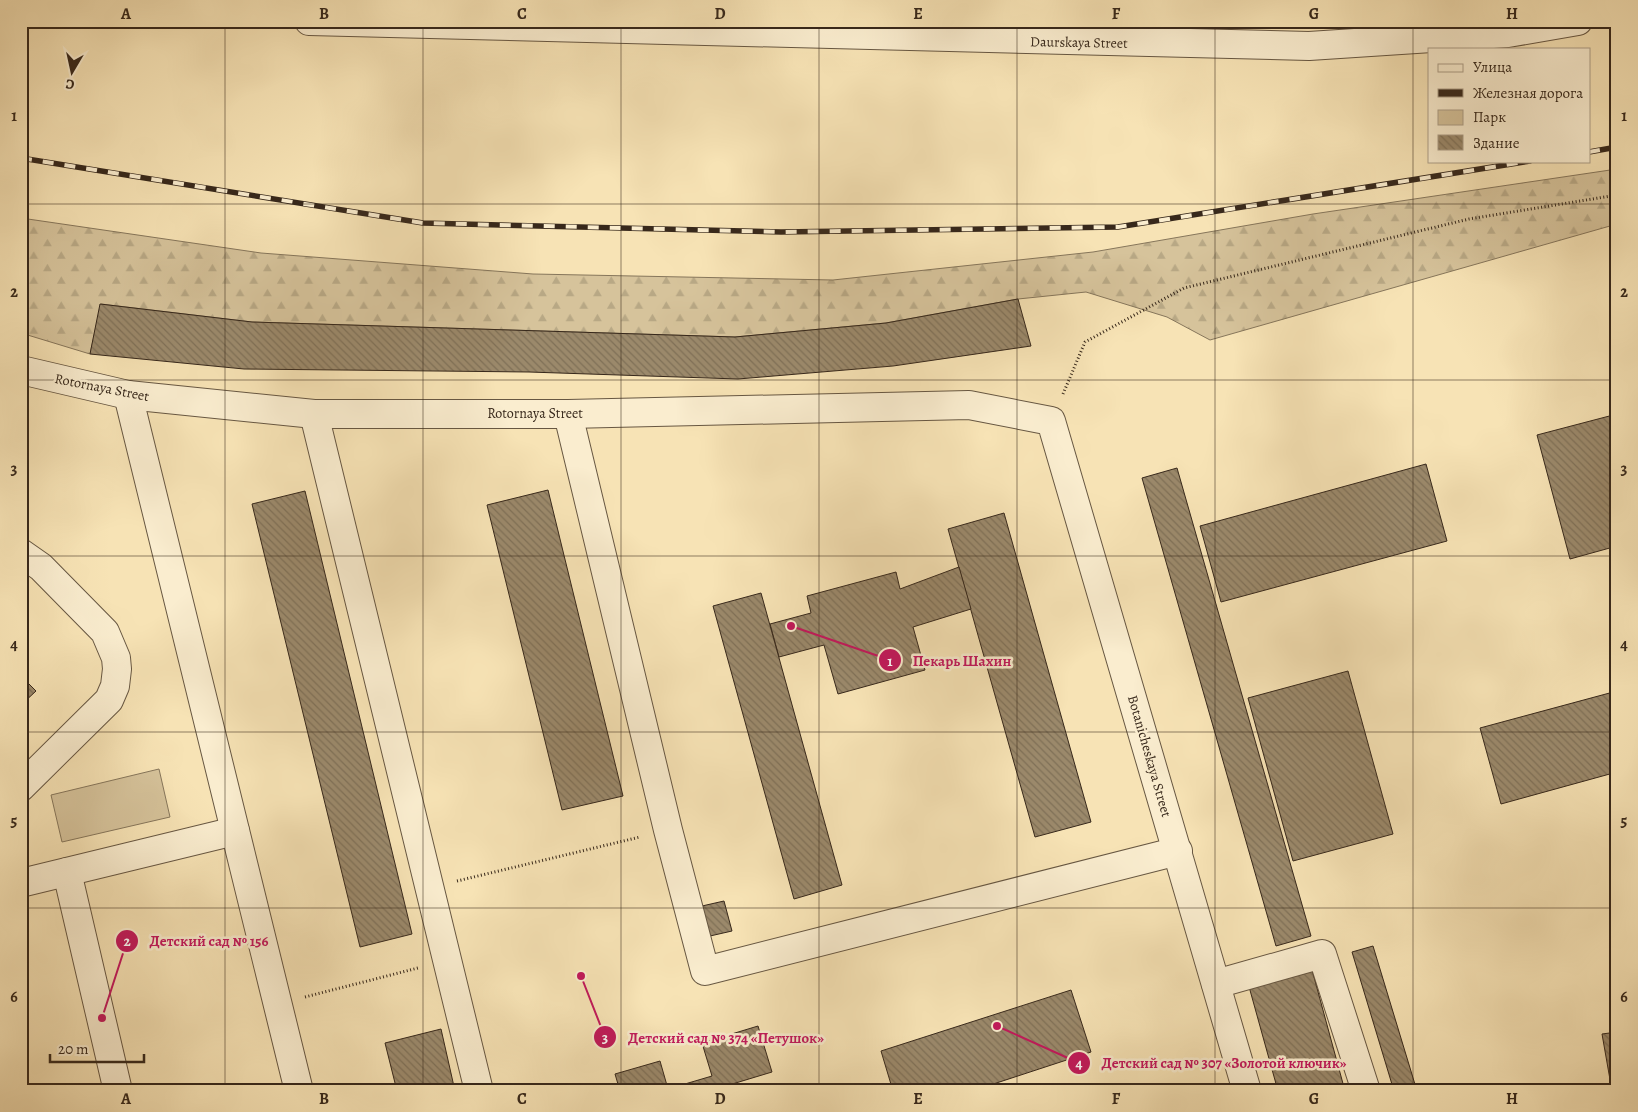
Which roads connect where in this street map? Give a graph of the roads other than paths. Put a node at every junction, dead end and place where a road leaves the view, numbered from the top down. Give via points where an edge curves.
1 (309, 21) edge
2 (1578, 21) edge
3 (896, 29) edge
4 (21, 370) edge
5 (128, 395) junction
6 (314, 414) junction
7 (568, 414) junction
8 (1051, 421) joint
9 (21, 553) edge
10 (21, 786) edge
11 (235, 831) junction
12 (1178, 851) junction
13 (66, 872) junction
14 (21, 883) edge
15 (1216, 984) junction
16 (118, 1091) edge
17 (299, 1091) edge
18 (479, 1091) edge
19 (1246, 1091) edge
20 (1366, 1091) edge

1 - 3 street, Daurskaya Street
2 - 3 street, Daurskaya Street via 1508,33 1309,46
4 - 5 street, Rotornaya Street
5 - 6 street, Rotornaya Street
5 - 11 street
6 - 7 street, Rotornaya Street
6 - 18 street
7 - 8 street, Rotornaya Street via 969,405
7 - 12 street via 705,970
8 - 12 street, Botanicheskaya Street
9 - 10 street via 41,567 105,632 116,658 116,670 115,686 109,700
11 - 13 street
11 - 17 street
12 - 15 street, Botanicheskaya Street
13 - 14 street
13 - 16 street
15 - 19 street, Botanicheskaya Street
15 - 20 street via 1322,954

